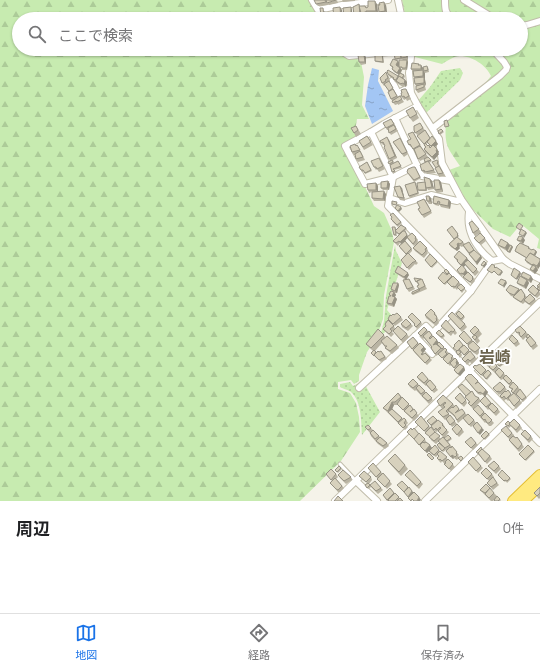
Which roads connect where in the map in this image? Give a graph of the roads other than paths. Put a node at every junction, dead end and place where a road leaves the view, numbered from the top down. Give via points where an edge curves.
1 (312, 0) edge
2 (388, 0) edge
3 (398, 0) edge
4 (445, 0) edge
5 (464, 0) edge
6 (341, 2) edge
7 (401, 12) edge
8 (446, 12) edge
9 (484, 12) edge
10 (540, 21) edge
11 (528, 25) edge
12 (411, 56) edge
13 (498, 56) edge
14 (392, 81) edge
15 (410, 87) junction
16 (418, 106) junction
17 (395, 118) junction
18 (433, 128) junction
19 (371, 132) junction
20 (417, 165) junction
21 (393, 177) junction
22 (451, 181) junction
23 (389, 198) junction
24 (461, 199) junction
25 (469, 212) junction
26 (503, 259) junction
27 (492, 261) junction
28 (540, 279) edge
29 (471, 291) junction
30 (540, 302) edge
31 (433, 333) junction
32 (415, 336) junction
33 (432, 354) edge
34 (470, 370) junction
35 (359, 388) dead end
36 (540, 389) edge
37 (513, 416) junction
38 (540, 443) edge
39 (340, 464) dead end
40 (540, 475) edge
41 (356, 480) junction
42 (540, 485) edge
43 (335, 501) edge
44 (377, 501) edge
45 (425, 501) edge
46 (513, 501) edge
47 (523, 501) edge

1 - 6 street via 318,10
2 - 6 street
3 - 7 street
4 - 8 street
5 - 9 street
10 - 11 street
12 - 15 street
13 - 18 street via 507,67 506,70
14 - 15 street via 398,93
15 - 16 street
16 - 17 street
16 - 18 street
17 - 19 street
17 - 20 street
18 - 22 street via 439,139 442,162
19 - 21 street
19 - 21 street via 345,146 365,184
20 - 21 street
20 - 22 street via 422,176
21 - 23 street
22 - 24 street
23 - 24 street via 405,203 431,195 457,201
23 - 29 street via 388,206
24 - 25 street
25 - 26 street
25 - 27 street via 468,221 475,245
26 - 27 street
26 - 28 street
27 - 29 street
29 - 31 street
30 - 34 street
31 - 32 street via 426,326
31 - 34 street
32 - 33 street
32 - 35 street
34 - 37 street
34 - 41 street
36 - 37 street
37 - 38 street
37 - 45 street
39 - 41 lane
40 - 46 highway
41 - 43 street
41 - 44 street
42 - 47 highway

